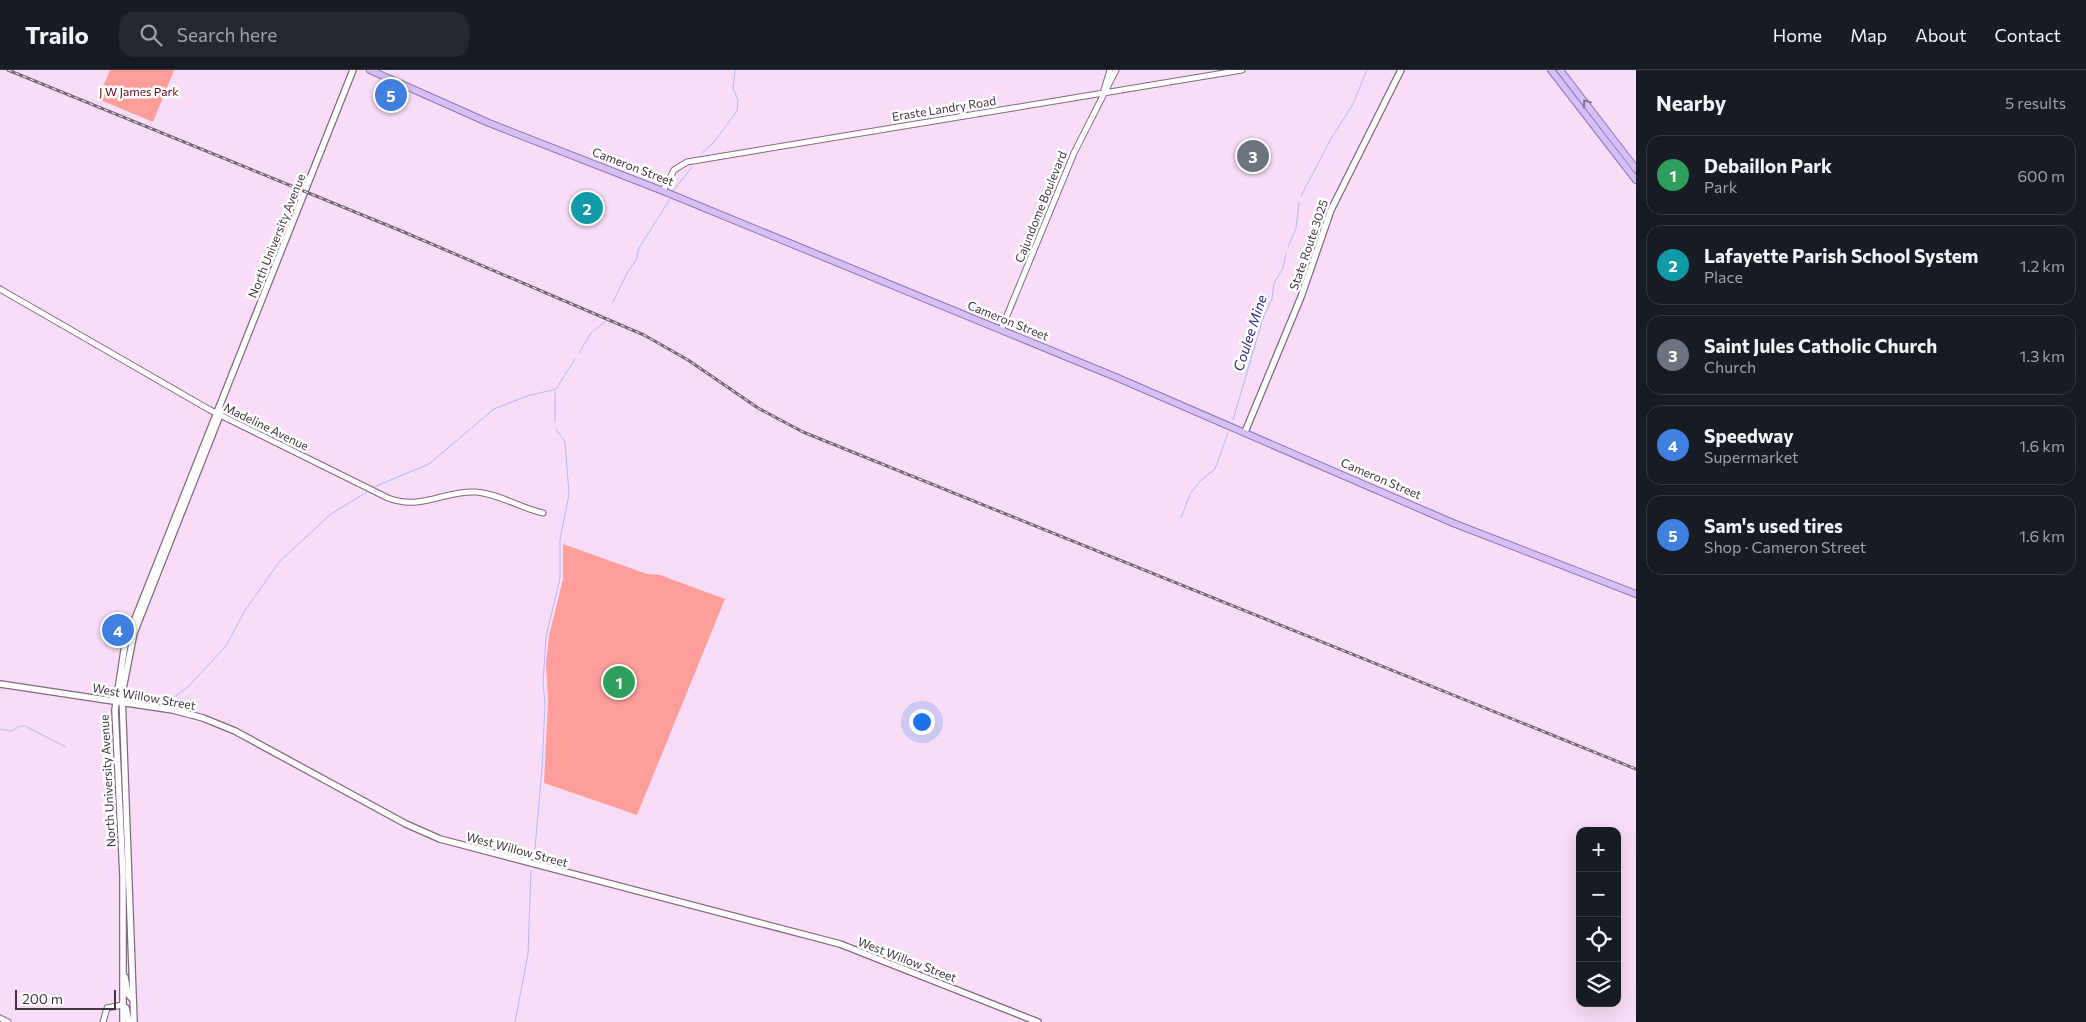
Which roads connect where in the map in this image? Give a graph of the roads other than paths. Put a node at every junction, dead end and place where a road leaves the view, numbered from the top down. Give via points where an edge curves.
1 (353, 70) edge
2 (370, 70) edge
3 (1110, 70) edge
4 (1116, 70) edge
5 (1242, 70) edge
6 (1401, 70) edge
7 (1551, 70) edge
8 (1561, 71) edge
9 (1104, 93) junction
10 (1636, 169) edge
11 (1636, 180) edge
12 (663, 191) junction
13 (0, 289) edge
14 (1001, 330) junction
15 (218, 412) junction
16 (1246, 432) junction
17 (543, 513) dead end
18 (1636, 594) edge
19 (0, 684) edge
20 (118, 702) junction
21 (121, 797) junction
22 (123, 930) junction
23 (130, 932) junction
24 (123, 951) junction
25 (131, 964) junction
26 (122, 970) junction
27 (133, 1000) junction
28 (122, 1005) junction
29 (0, 1018) edge
30 (8, 1022) edge
31 (103, 1022) edge
32 (123, 1022) edge
33 (129, 1022) edge
34 (134, 1022) edge
35 (1038, 1022) edge

1 - 15 main road, North University Avenue
2 - 12 main road, Cameron Street via 491,124
3 - 9 street, Cajundome Boulevard
4 - 9 street, Cajundome Boulevard
5 - 9 street, Eraste Landry Road
6 - 16 main road, State Route 3025 via 1333,203 1295,313
7 - 11 main road
10 -> 8 main road
9 - 12 street, Eraste Landry Road via 687,162 674,170
9 - 14 street, Cajundome Boulevard via 1074,153
12 - 14 main road, Cameron Street
13 - 15 street, Madeline Avenue
14 - 16 main road, Cameron Street
15 - 17 street, Madeline Avenue via 394,500 425,502 477,492
15 - 20 main road, North University Avenue via 131,626 122,659
16 - 18 main road, Cameron Street via 1482,534
19 - 20 main road, West Willow Street
20 - 21 main road, North University Avenue
20 - 35 main road, West Willow Street via 186,713 228,728 406,824 451,843 840,944
21 - 22 main road, North University Avenue
21 - 23 main road, North University Avenue
22 - 23 main road
22 - 24 main road, North University Avenue
23 - 25 main road, North University Avenue
24 - 25 main road
24 - 26 main road, North University Avenue
25 - 27 main road, North University Avenue
26 - 27 main road via 128,994
26 - 28 main road, North University Avenue
27 - 34 main road, North University Avenue
28 - 31 street via 107,1008
28 - 32 main road, North University Avenue
28 - 33 main road via 126,1008
29 - 30 street

